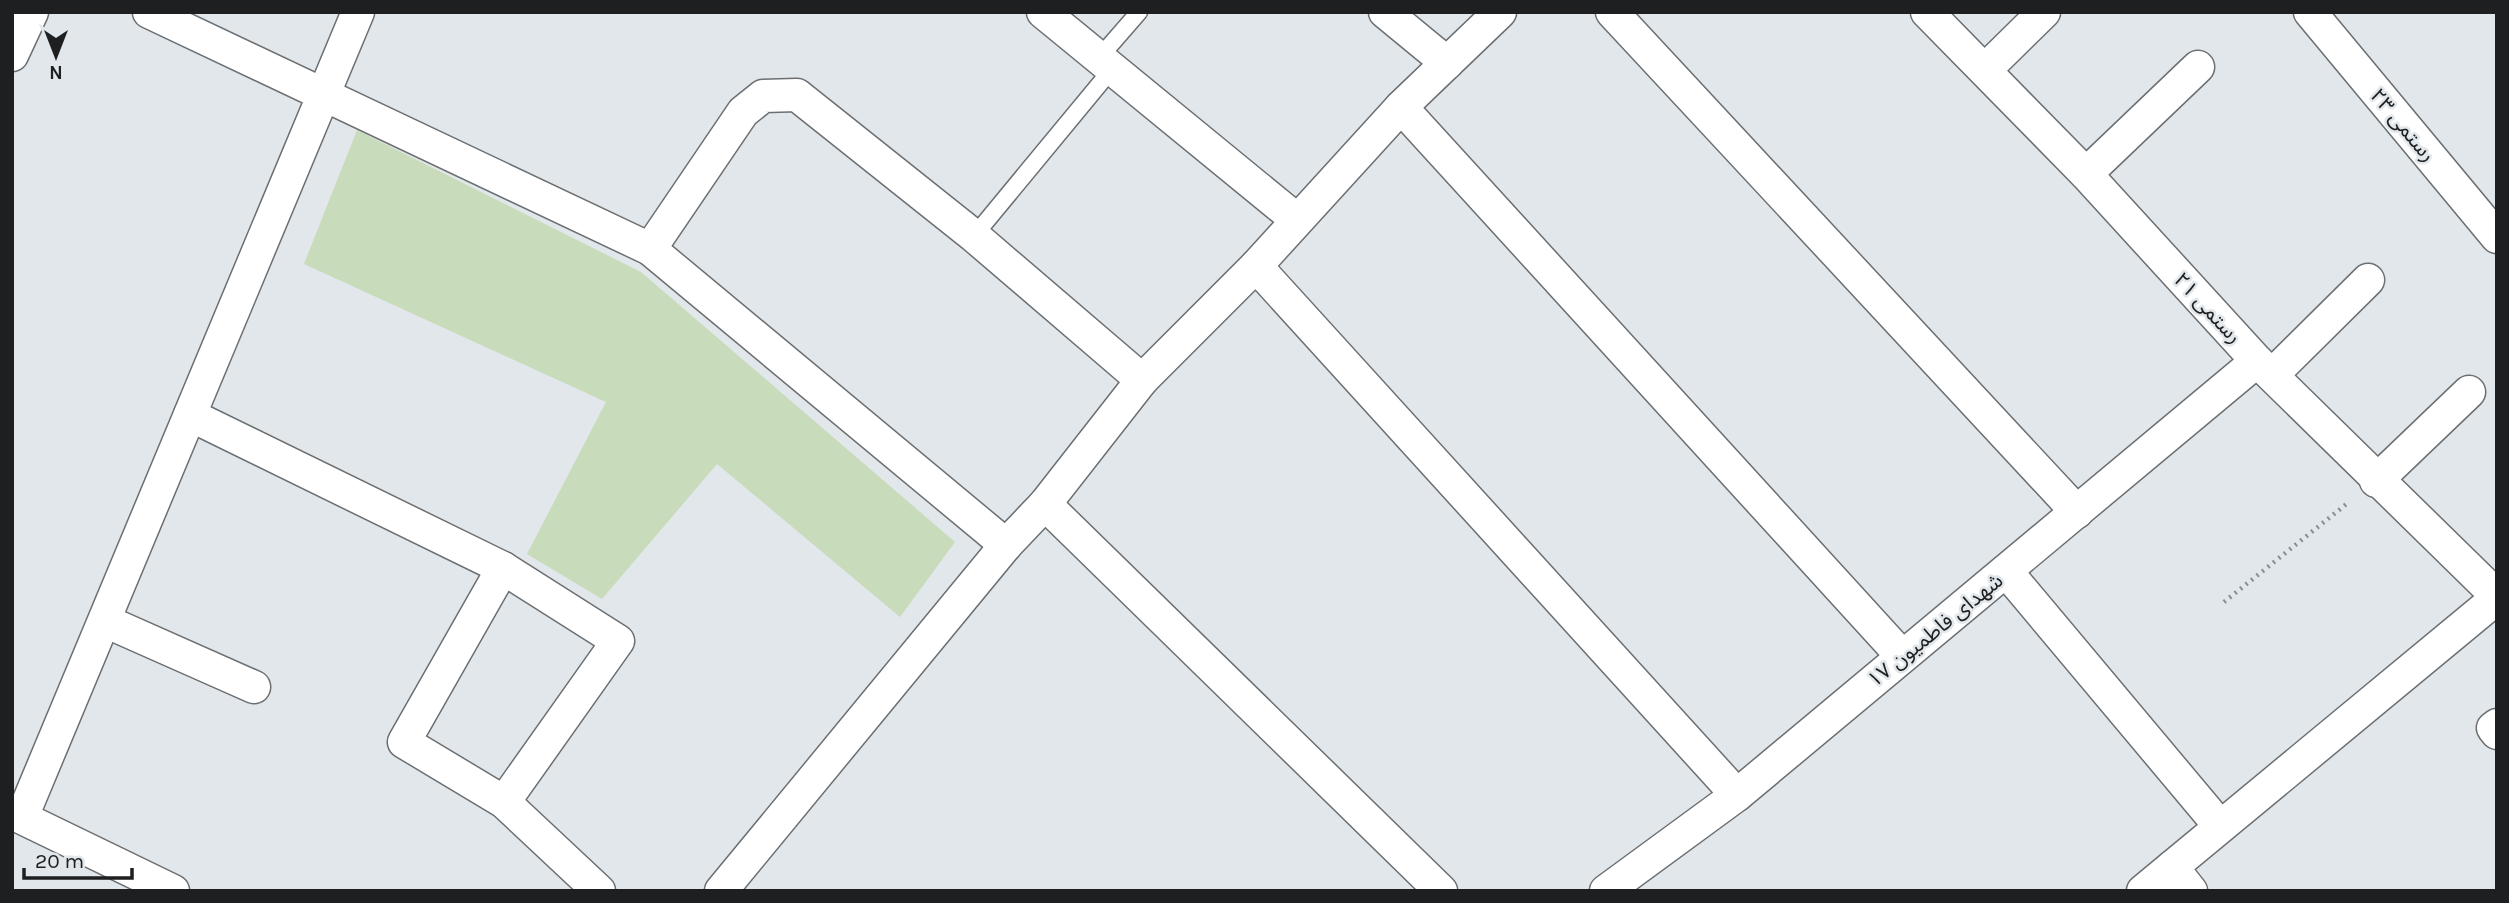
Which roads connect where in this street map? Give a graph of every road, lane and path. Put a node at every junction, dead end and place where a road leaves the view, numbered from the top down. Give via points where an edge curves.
1 (32, 12) edge
2 (149, 12) edge
3 (358, 12) edge
4 (1043, 12) edge
5 (1139, 12) edge
6 (1385, 12) edge
7 (1500, 12) edge
8 (1612, 12) edge
9 (1927, 12) edge
10 (2044, 12) edge
11 (2310, 12) edge
12 (12, 55) edge
13 (1447, 63) junction
14 (1105, 64) junction
15 (2198, 67) dead end
16 (1985, 70) junction
17 (324, 95) junction
18 (1401, 107) junction
19 (2086, 174) junction
20 (1297, 220) junction
21 (974, 236) junction
22 (2497, 237) edge
23 (650, 250) junction
24 (1256, 266) junction
25 (2368, 280) dead end
26 (2264, 368) junction
27 (1142, 380) junction
28 (2469, 392) dead end
29 (190, 415) junction
30 (2376, 481) junction
31 (1045, 504) junction
32 (2077, 512) junction
33 (1006, 545) junction
34 (503, 568) junction
35 (2007, 571) junction
36 (2497, 597) edge
37 (2224, 601) dead end
38 (105, 621) junction
39 (1902, 656) junction
40 (254, 687) dead end
41 (1737, 795) junction
42 (504, 802) junction
43 (17, 815) edge
44 (2219, 825) junction
45 (2181, 879) edge
46 (1615, 888) edge
47 (173, 891) edge
48 (599, 891) edge
49 (721, 891) edge
50 (1441, 891) edge
51 (2143, 891) edge

1 - 12 street
2 - 17 street
3 - 17 street
4 - 14 street
5 - 14 lane
6 - 13 street
7 - 13 street
8 - 32 street
9 - 16 street, رستمی ۲۱
10 - 16 street
11 - 22 street, رستمی ۲۳
13 - 18 street
14 - 20 street
14 - 21 lane
15 - 19 street
16 - 19 street, رستمی ۲۱
17 - 23 street
17 - 29 street
18 - 20 street
18 - 39 street
19 - 26 street, رستمی ۲۱
20 - 24 street
21 - 23 street via 797,95 774,95 763,96 743,112
21 - 27 street
23 - 33 street
24 - 27 street
24 - 41 street
25 - 26 street, شهدای فاطمیون ۱۷
26 - 30 street, رستمی ۲۱
26 - 32 street, شهدای فاطمیون ۱۷
27 - 31 street
28 - 30 street
29 - 34 street
29 - 38 street
30 - 36 street, رستمی ۲۱
30 - 37 path
31 - 33 street
31 - 50 street
32 - 35 street, شهدای فاطمیون ۱۷
33 - 49 street
34 - 42 street via 404,743
34 - 42 street via 618,641
35 - 39 street, شهدای فاطمیون ۱۷
35 - 44 street
36 - 44 street
38 - 40 street
38 - 43 street
39 - 41 street, شهدای فاطمیون ۱۷
41 - 46 street, شهدای فاطمیون ۱۷
42 - 48 street
43 - 47 street
44 - 45 street
45 - 51 street

